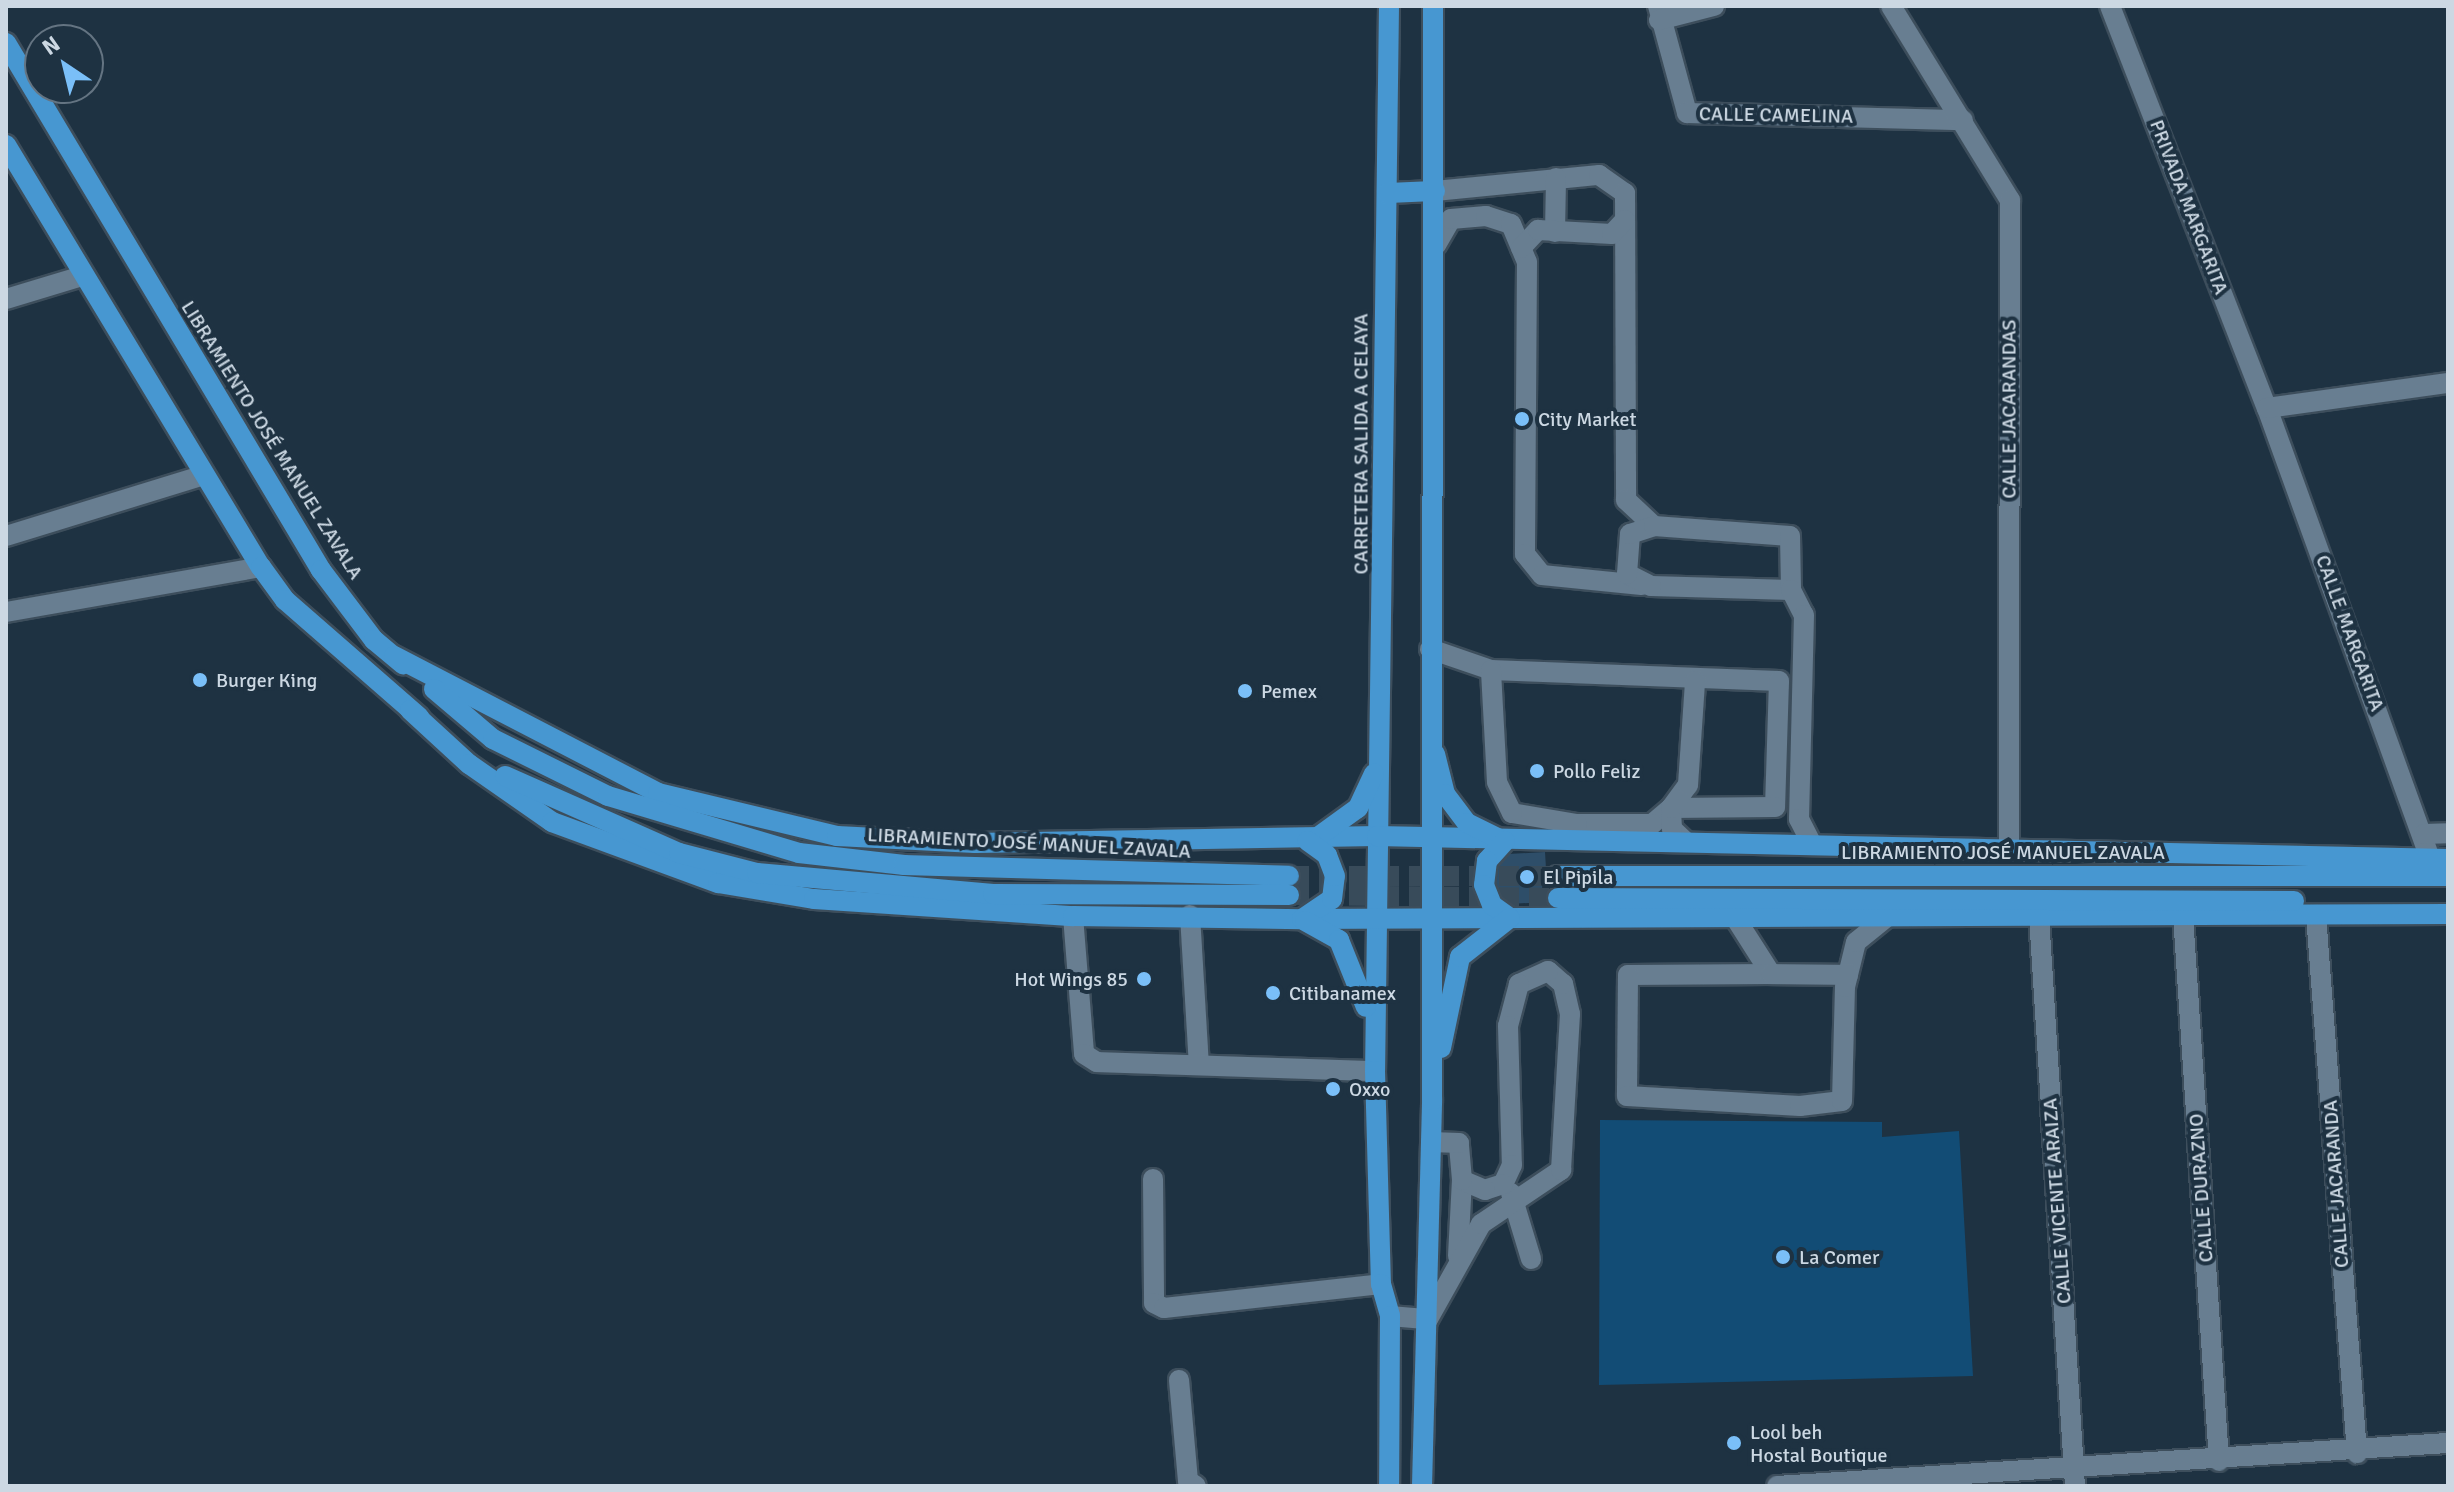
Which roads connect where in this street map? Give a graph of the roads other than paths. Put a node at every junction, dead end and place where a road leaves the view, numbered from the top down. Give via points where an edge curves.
1 (1389, 6) edge
2 (1433, 6) edge
3 (1714, 6) edge
4 (1891, 6) edge
5 (2110, 6) edge
6 (1659, 13) edge
7 (6, 43) edge
8 (1963, 120) junction
9 (6, 145) edge
10 (1556, 178) junction
11 (1435, 191) junction
12 (1387, 193) junction
13 (1625, 220) junction
14 (1555, 232) junction
15 (1436, 245) junction
16 (1521, 248) junction
17 (82, 276) junction
18 (6, 299) edge
19 (2448, 383) edge
20 (2267, 408) junction
21 (201, 476) junction
22 (1654, 526) junction
23 (6, 536) edge
24 (261, 567) junction
25 (1651, 586) junction
26 (1791, 590) junction
27 (6, 612) edge
28 (1430, 649) junction
29 (394, 656) junction
30 (1491, 670) junction
31 (1695, 681) junction
32 (410, 710) junction
33 (1427, 727) junction
34 (1383, 730) junction
35 (1671, 808) junction
36 (2448, 833) edge
37 (2424, 834) junction
38 (1377, 836) junction
39 (1428, 838) junction
40 (1308, 841) junction
41 (1505, 841) junction
42 (1685, 841) junction
43 (1811, 843) junction
44 (2009, 845) junction
45 (2439, 859) edge
46 (1557, 876) tunnel mouth
47 (2448, 876) edge
48 (1558, 898) tunnel mouth
49 (2448, 901) edge
50 (2448, 914) edge
51 (1190, 915) junction
52 (2183, 915) junction
53 (2316, 915) junction
54 (1073, 916) junction
55 (1888, 916) junction
56 (2039, 916) junction
57 (1510, 918) junction
58 (1302, 919) junction
59 (1376, 919) junction
60 (1429, 919) junction
61 (1736, 919) junction
62 (1771, 974) junction
63 (1848, 975) junction
64 (1199, 1065) junction
65 (1375, 1071) junction
66 (1432, 1100) junction
67 (1431, 1142) junction
68 (1153, 1179) dead end
69 (1462, 1180) junction
70 (1503, 1184) junction
71 (1519, 1200) junction
72 (1458, 1256) junction
73 (1531, 1259) dead end
74 (1381, 1284) junction
75 (1390, 1316) junction
76 (1428, 1319) junction
77 (1179, 1380) dead end
78 (2448, 1443) edge
79 (2357, 1453) junction
80 (2219, 1461) junction
81 (2075, 1478) edge
82 (1196, 1486) edge
83 (1389, 1486) edge
84 (1422, 1486) edge
85 (1777, 1486) edge

1 - 12 main road, CARRETERA SALIDA A CELAYA
2 - 11 main road
3 - 6 street
4 - 8 street, CALLE JACARANDAS
5 - 20 street, PRIVADA MARGARITA
6 - 8 street, CALLE CAMELINA via 1687,113
7 - 29 main road, LIBRAMIENTO JOSÉ MANUEL ZAVALA via 274,497 321,570
8 - 44 street, CALLE JACARANDAS via 2010,200
9 - 17 main road, LIBRAMIENTO JOSÉ MANUEL ZAVALA
10 - 11 street
10 - 13 street via 1599,175 1625,193
10 - 14 street
11 - 12 main road
11 - 15 main road
12 - 34 main road, CARRETERA SALIDA A CELAYA
13 - 14 street via 1612,234
13 - 22 street via 1626,500
14 - 16 street via 1538,230
15 - 16 street via 1451,219 1486,216 1511,224
15 - 28 main road
16 - 25 street via 1525,554 1542,575
17 - 18 street
17 - 21 main road, LIBRAMIENTO JOSÉ MANUEL ZAVALA
19 - 20 street
20 - 37 street, CALLE MARGARITA
21 - 23 street
21 - 24 main road, LIBRAMIENTO JOSÉ MANUEL ZAVALA
22 - 25 street via 1630,534 1627,574
22 - 26 street via 1790,536
24 - 27 street
24 - 32 main road, LIBRAMIENTO JOSÉ MANUEL ZAVALA via 285,600
25 - 26 street
26 - 43 street via 1804,615 1799,819
28 - 30 street
28 - 33 main road
29 - 32 main road, LIBRAMIENTO JOSÉ MANUEL ZAVALA via 493,739 608,796 723,835 904,865 1289,885 993,894 757,873 586,816 514,781
29 - 40 main road via 577,757 739,818 837,836 960,843
30 - 31 street
30 - 35 street via 1497,782 1512,813 1577,824 1652,824
31 - 35 street via 1688,785
31 - 35 street via 1779,681 1775,807
32 - 54 main road via 469,764 552,822 718,883 829,900
33 - 39 main road
33 - 41 main road via 1445,794 1467,823
34 - 38 main road, CARRETERA SALIDA A CELAYA
34 - 40 main road via 1371,788 1358,808
35 - 42 street via 1672,829
36 - 37 street
37 - 45 street, CALLE MARGARITA
38 - 39 main road
38 - 40 main road
38 - 59 main road, CARRETERA SALIDA A CELAYA
39 - 41 main road
39 - 60 main road
40 - 58 main road via 1327,855 1335,876 1332,899
41 - 42 main road
41 - 57 main road via 1487,861 1484,885 1492,905
42 - 43 main road
43 - 44 main road
44 - 45 main road
46 - 47 main road, LIBRAMIENTO JOSÉ MANUEL ZAVALA
48 - 49 main road
50 - 53 main road
51 - 54 main road
51 - 58 main road
51 - 64 street
52 - 53 main road
52 - 56 main road
52 - 80 street, CALLE DURAZNO
53 - 79 street, CALLE JACARANDA
54 - 64 street via 1084,1054 1097,1062
55 - 56 main road
55 - 61 main road
55 - 63 street via 1856,942
56 - 81 street, CALLE VICENTE ARAIZA
57 - 60 main road
57 - 61 main road
57 - 66 main road via 1460,957
58 - 59 main road
58 - 65 main road via 1339,940 1363,986
59 - 60 main road
59 - 65 main road, CARRETERA SALIDA A CELAYA
60 - 66 main road
61 - 62 street
62 - 63 street
62 - 63 street via 1628,975 1627,1096 1800,1106 1842,1101
64 - 65 street
65 - 74 main road
66 - 67 main road
67 - 69 street via 1459,1143
67 - 76 main road
68 - 74 street via 1154,1303 1164,1308
69 - 70 street via 1485,1190
69 - 72 street
70 - 71 street
70 - 71 street via 1512,1165 1508,1026 1519,984 1548,971 1563,984 1570,1014 1561,1170
71 - 72 street via 1481,1224
71 - 73 street
72 - 76 street via 1451,1287
74 - 75 main road
75 - 76 street
75 - 83 main road
76 - 84 main road
77 - 82 street via 1188,1481
78 - 79 street
79 - 80 street
80 - 81 street
81 - 85 street

